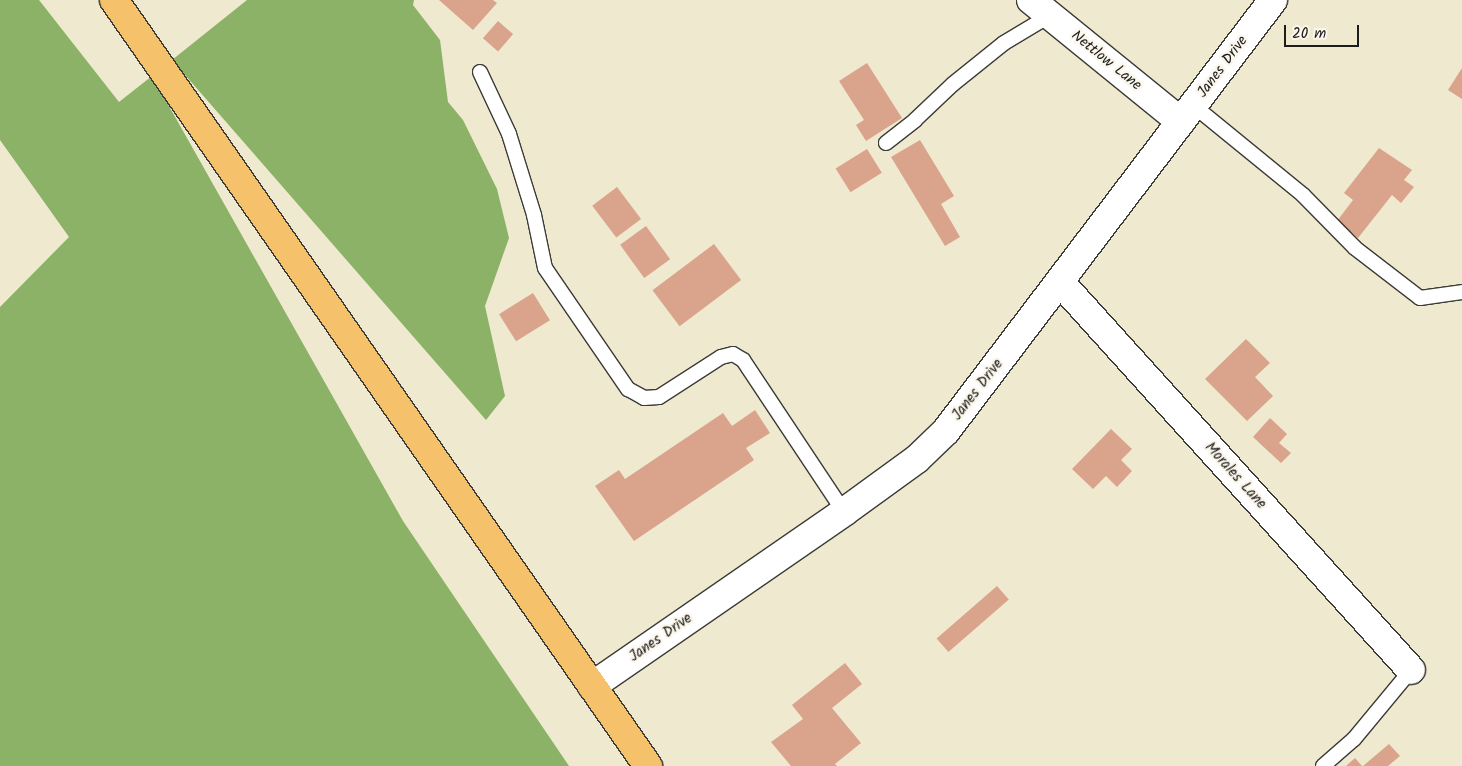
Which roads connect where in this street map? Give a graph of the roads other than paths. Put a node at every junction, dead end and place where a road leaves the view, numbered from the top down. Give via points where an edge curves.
1 (114, 0) edge
2 (1273, 0) edge
3 (1040, 8) edge
4 (480, 72) dead end
5 (1188, 114) junction
6 (886, 143) dead end
7 (1060, 282) junction
8 (1462, 292) edge
9 (844, 512) junction
10 (1411, 670) joint
11 (592, 686) junction
12 (648, 766) edge
13 (1323, 766) edge

1 - 11 main road
2 - 5 street, Janes Drive
3 - 5 street, Nettlow Lane
3 - 6 lane via 1004,44
4 - 9 lane via 509,134 534,215 545,268 628,390 644,398 659,397 721,357 733,354 743,360
5 - 7 street, Janes Drive
5 - 8 lane via 1303,195 1355,248 1420,298
7 - 9 street, Janes Drive via 946,431 917,459
7 - 10 street, Morales Lane
9 - 11 street, Janes Drive
10 - 13 lane via 1354,739
11 - 12 main road

